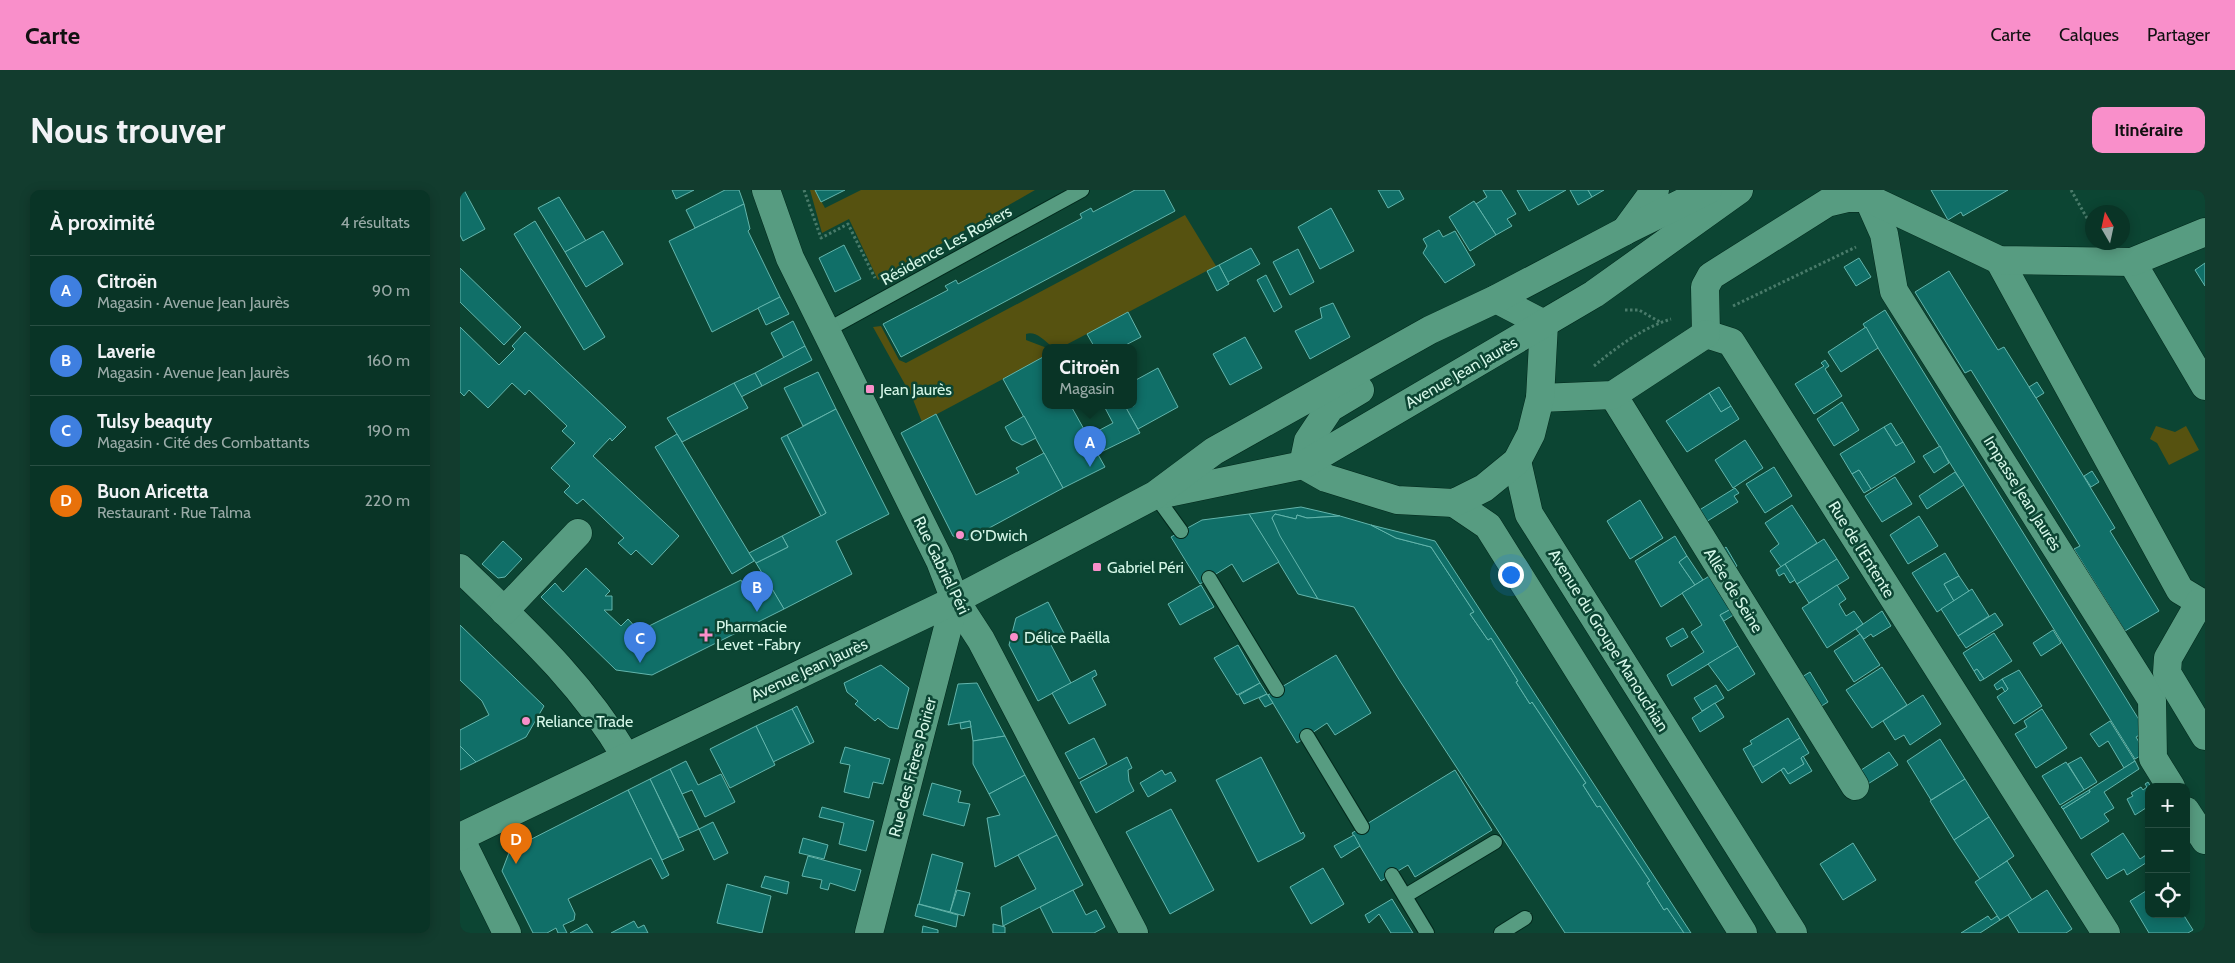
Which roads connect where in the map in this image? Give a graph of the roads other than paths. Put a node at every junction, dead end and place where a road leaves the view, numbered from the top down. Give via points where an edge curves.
1 (766, 190) edge
2 (1082, 190) edge
3 (1655, 190) edge
4 (1708, 190) edge
5 (1739, 190) edge
6 (1872, 194) edge
7 (1625, 231) junction
8 (2205, 232) edge
9 (1999, 260) junction
10 (2132, 262) junction
11 (1496, 300) junction
12 (1706, 322) junction
13 (1544, 324) junction
14 (827, 330) junction
15 (1430, 330) junction
16 (2205, 386) edge
17 (1613, 394) junction
18 (1540, 398) junction
19 (1517, 461) junction
20 (1303, 464) junction
21 (1155, 495) junction
22 (1454, 503) junction
23 (1181, 531) dead end
24 (578, 534) dead end
25 (460, 568) edge
26 (1209, 578) dead end
27 (955, 600) junction
28 (2202, 602) edge
29 (504, 611) junction
30 (1277, 690) dead end
31 (1307, 736) dead end
32 (2205, 736) edge
33 (626, 757) junction
34 (2169, 783) edge
35 (1855, 786) dead end
36 (2190, 817) edge
37 (1362, 827) dead end
38 (460, 837) edge
39 (2205, 840) edge
40 (1495, 842) dead end
41 (1392, 875) dead end
42 (1405, 896) junction
43 (1525, 918) dead end
44 (507, 933) edge
45 (868, 933) edge
46 (1134, 933) edge
47 (1427, 933) edge
48 (1500, 933) edge
49 (1743, 933) edge
50 (1793, 933) edge
51 (2106, 933) edge

1 - 14 street, Rue Gabriel Péri via 790,258
2 - 14 lane, Résidence Les Rosiers
3 - 7 street
4 - 7 street, Avenue Jean Jaurès
5 - 13 street, Avenue Jean Jaurès via 1594,294
6 - 9 street
6 - 12 street via 1827,203 1711,276 1704,287
6 - 34 street, Impasse Jean Jaurès via 1884,234 1894,291 2152,700 2153,758
7 - 11 street, Avenue Jean Jaurès
8 - 10 street
9 - 10 street
9 - 28 street via 2180,590
10 - 16 street
11 - 13 street
11 - 15 street, Avenue Jean Jaurès
12 - 17 street
12 - 51 street, Rue de l'Entente via 1731,342
13 - 18 street
13 - 20 street, Avenue Jean Jaurès
14 - 27 street, Rue Gabriel Péri via 940,560
15 - 20 street via 1404,365 1330,408 1308,441
15 - 21 street, Avenue Jean Jaurès via 1214,451
17 - 18 street
17 - 35 street, Allée de Seine
18 - 19 street via 1531,434
19 - 22 street via 1484,488
19 - 50 street, Avenue du Groupe Manouchian via 1529,514
20 - 21 street, Avenue Jean Jaurès
20 - 22 street via 1326,478 1397,500
21 - 23 lane
21 - 27 street, Avenue Jean Jaurès
22 - 49 street via 1488,526
24 - 29 street
25 - 29 street
26 - 30 lane
27 - 33 street, Avenue Jean Jaurès
27 - 45 street, Rue des Frères Poirier
27 - 46 street, Rue Gabriel Péri via 981,640
28 - 32 street via 2168,658 2167,673
29 - 33 street via 578,686
31 - 37 lane
33 - 38 street, Avenue Jean Jaurès
36 - 39 street
38 - 44 street
40 - 42 lane
41 - 42 lane
42 - 47 lane
43 - 48 lane

